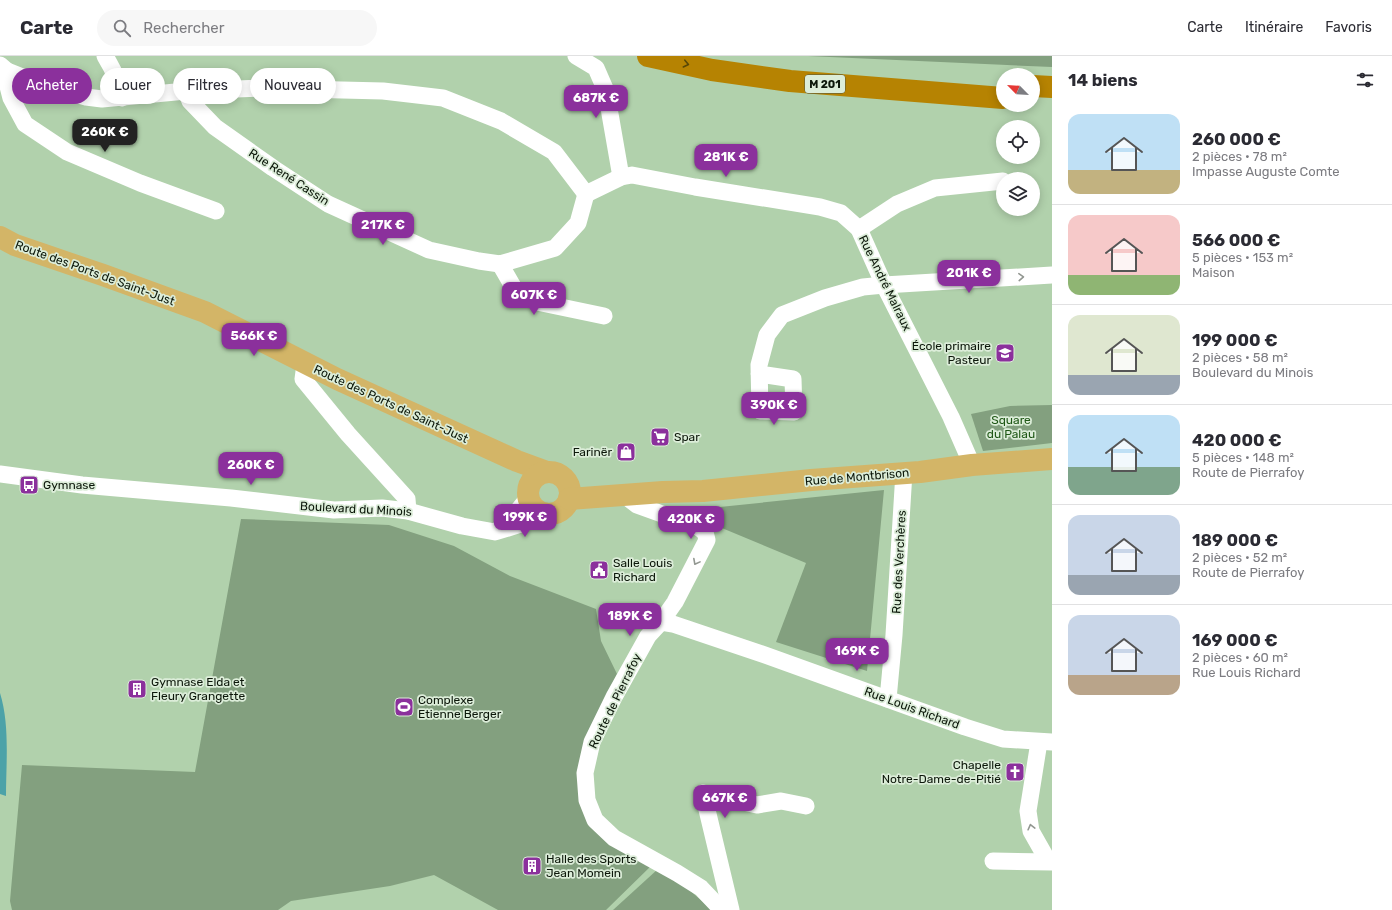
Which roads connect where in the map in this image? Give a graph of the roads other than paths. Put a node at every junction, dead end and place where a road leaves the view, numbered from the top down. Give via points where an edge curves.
1 (105, 56) edge
2 (576, 56) edge
3 (648, 56) edge
4 (712, 56) edge
5 (4, 68) edge
6 (113, 68) edge
7 (996, 84) edge
8 (1040, 86) edge
9 (1052, 87) edge
10 (242, 89) edge
11 (996, 97) edge
12 (1040, 98) edge
13 (1052, 98) edge
14 (100, 99) edge
15 (193, 104) edge
16 (621, 177) junction
17 (996, 183) edge
18 (586, 194) junction
19 (216, 211) dead end
20 (859, 229) junction
21 (0, 237) edge
22 (500, 264) junction
23 (1052, 275) edge
24 (884, 285) junction
25 (604, 316) dead end
26 (305, 364) junction
27 (759, 374) dead end
28 (1052, 459) edge
29 (517, 461) junction
30 (972, 465) junction
31 (547, 472) junction
32 (904, 472) junction
33 (0, 474) edge
34 (568, 491) junction
35 (663, 492) junction
36 (624, 495) junction
37 (532, 499) junction
38 (408, 511) junction
39 (661, 622) junction
40 (888, 699) junction
41 (1046, 742) edge
42 (806, 806) dead end
43 (993, 861) dead end
44 (1050, 862) edge
45 (722, 910) edge
46 (731, 910) edge

1 - 6 street
2 - 16 street via 596,68 606,92
3 -> 11 highway, M 201 via 712,70 790,81
4 - 7 highway, M 201 via 801,68
5 - 14 street via 42,85
5 - 19 street via 11,98 25,124 67,152
8 - 9 highway
10 - 18 street via 383,91 443,98 501,121 554,152
12 - 13 highway
15 - 22 street, Rue René Cassin via 215,127 328,204 429,250
16 - 18 street, Rue André Malraux
16 - 20 street, Rue André Malraux via 632,175 820,207 841,213
17 - 20 street via 935,188 897,204
18 - 22 street, Rue René Cassin via 578,223 555,248
20 - 24 street, Rue André Malraux
21 - 26 main road, Route des Ports de Saint-Just via 15,245 205,312
22 - 25 street via 515,290 537,302
24 -> 23 street
24 - 27 street via 863,287 825,298 782,315 767,335 759,364
24 - 30 street, Rue André Malraux via 951,417
26 - 29 main road, Route des Ports de Saint-Just
26 - 38 street via 303,379 348,434 407,499
28 - 30 main road, Rue de Montbrison
29 - 31 main road, Route des Ports de Saint-Just
29 - 37 main road
30 - 32 main road, Rue de Montbrison
31 - 34 main road via 558,474
31 - 37 main road via 540,473 530,482
32 - 35 main road, Rue de Montbrison via 703,491
32 - 40 street, Rue des Verchères
33 - 38 street, Boulevard du Minois via 82,485 334,510 382,508
34 - 35 main road, Rue de Montbrison
34 - 36 main road, Rue de Montbrison
34 - 37 main road via 564,508 558,512 546,514
35 - 36 main road, Rue de Montbrison
36 -> 39 street, Route de Pierrafoy via 637,505 698,527 705,532 707,540 675,602
37 - 38 street, Boulevard du Minois via 495,532
39 - 40 street, Rue Louis Richard via 728,642
39 - 45 street, Route de Pierrafoy via 648,636 592,742 585,774 587,800 595,820 614,838 701,888
40 - 41 street, Rue Louis Richard via 1003,739
44 -> 41 street via 1031,831 1028,811
42 - 46 street via 781,801 757,805 703,793
43 - 44 street

